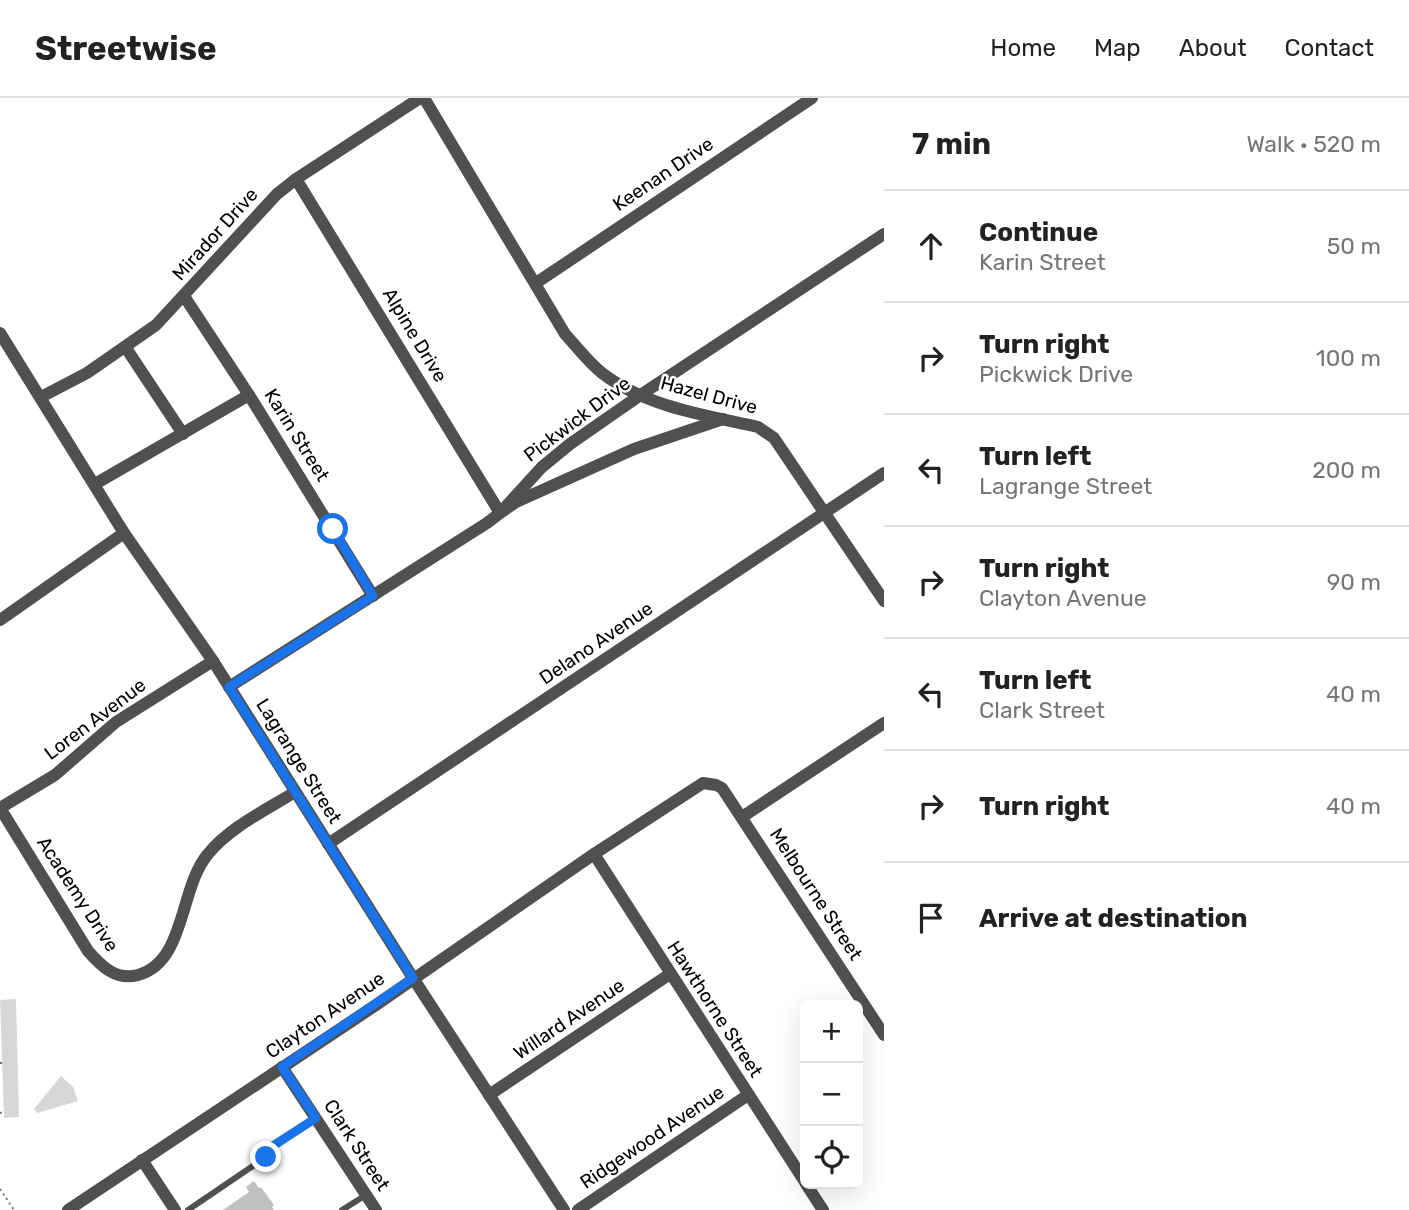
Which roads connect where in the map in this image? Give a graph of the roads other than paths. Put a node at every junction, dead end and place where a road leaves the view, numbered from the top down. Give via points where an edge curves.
1 (422, 98) edge
2 (812, 98) edge
3 (296, 179) junction
4 (884, 234) edge
5 (536, 283) junction
6 (184, 296) junction
7 (0, 333) edge
8 (126, 348) junction
9 (249, 395) junction
10 (639, 396) junction
11 (41, 397) junction
12 (723, 419) junction
13 (183, 434) junction
14 (884, 473) edge
15 (95, 484) junction
16 (500, 513) junction
17 (824, 513) junction
18 (124, 533) junction
19 (373, 596) junction
20 (884, 601) edge
21 (0, 620) edge
22 (213, 661) junction
23 (229, 687) junction
24 (884, 723) edge
25 (708, 783) joint
26 (295, 792) junction
27 (0, 808) edge
28 (742, 817) junction
29 (328, 844) junction
30 (594, 855) junction
31 (670, 974) junction
32 (413, 978) junction
33 (884, 1035) edge
34 (282, 1067) junction
35 (748, 1095) junction
36 (489, 1096) junction
37 (316, 1118) junction
38 (142, 1160) junction
39 (800, 1174) edge
40 (810, 1189) edge
41 (366, 1195) junction
42 (68, 1210) edge
43 (175, 1210) edge
44 (188, 1210) edge
45 (342, 1210) edge
46 (376, 1210) edge
47 (564, 1210) edge
48 (578, 1210) edge
49 (823, 1210) edge

1 - 3 street, Mirador Drive
1 - 5 street, Hazel Drive
2 - 5 street, Keenan Drive
3 - 6 street, Mirador Drive via 276,194
3 - 16 street, Alpine Drive
4 - 10 street, Pickwick Drive
5 - 10 street, Hazel Drive via 565,334 581,352
6 - 8 street, Mirador Drive
6 - 9 street, Karin Street
7 - 11 street, Lagrange Street
8 - 11 street, Mirador Drive
8 - 13 street
9 - 13 street
9 - 19 street, Karin Street
10 - 12 street, Hazel Drive
10 - 16 street, Pickwick Drive via 542,467
11 - 15 street, Lagrange Street
12 - 16 street via 634,449
12 - 17 street, Hazel Drive via 758,427 774,438
13 - 15 street
14 - 17 street, Delano Avenue
15 - 18 street, Lagrange Street
16 - 19 street, Pickwick Drive
17 - 20 street, Hazel Drive
17 - 29 street, Delano Avenue
18 - 21 street
18 - 22 street, Lagrange Street
19 - 23 street, Pickwick Drive
22 - 23 street, Lagrange Street
22 - 27 street, Loren Avenue via 116,722 55,775
23 - 26 street, Lagrange Street
24 - 28 street
25 - 28 street, Melbourne Street via 722,788
25 - 30 street, Clayton Avenue
26 - 27 street, Academy Drive via 235,830 205,857 168,951 160,964 132,976 101,967 88,951
26 - 29 street, Lagrange Street
28 - 33 street, Melbourne Street
29 - 32 street, Lagrange Street
30 - 31 street, Hawthorne Street
30 - 32 street, Clayton Avenue
31 - 35 street, Hawthorne Street
31 - 36 street, Willard Avenue
32 - 34 street, Clayton Avenue
32 - 36 street, Lagrange Street
34 - 37 street, Clark Street
34 - 38 street, Clayton Avenue
35 - 39 street, Hawthorne Street
35 - 48 street, Ridgewood Avenue
36 - 47 street, Lagrange Street
37 - 41 street, Clark Street
37 - 44 lane
38 - 42 street, Clayton Avenue
38 - 43 street
40 - 49 street, Hawthorne Street
41 - 45 lane
41 - 46 street, Clark Street

